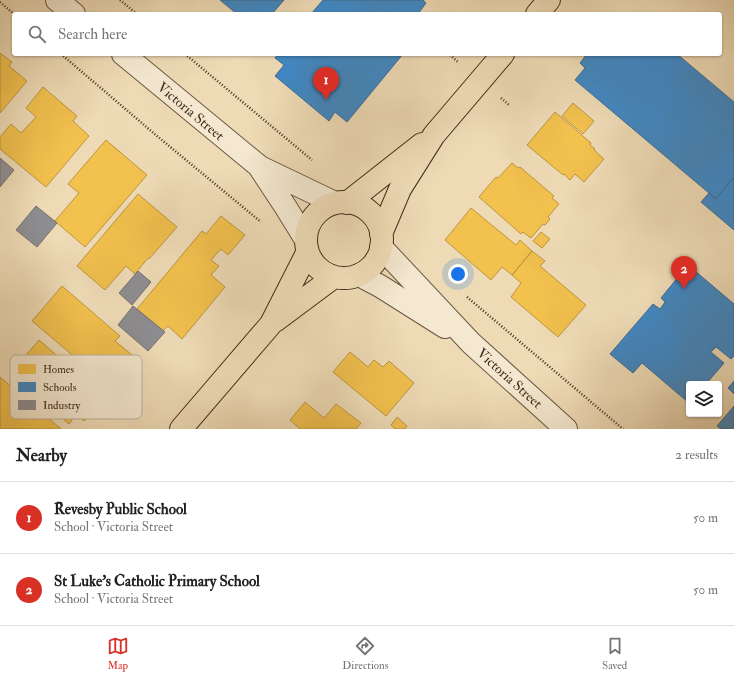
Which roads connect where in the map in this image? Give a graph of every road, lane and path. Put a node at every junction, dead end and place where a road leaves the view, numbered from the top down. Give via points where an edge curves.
1 (57, 0) edge
2 (120, 0) edge
3 (549, 0) edge
4 (0, 2) edge
5 (12, 12) edge
6 (72, 12) edge
7 (135, 12) edge
8 (539, 12) edge
9 (63, 56) edge
10 (125, 56) edge
11 (187, 56) edge
12 (501, 56) edge
13 (434, 135) junction
14 (314, 162) dead end
15 (260, 167) junction
16 (341, 203) junction
17 (263, 224) dead end
18 (381, 241) junction
19 (307, 246) junction
20 (358, 275) junction
21 (334, 277) junction
22 (464, 294) dead end
23 (271, 324) junction
24 (471, 343) junction
25 (181, 429) edge
26 (566, 429) edge
27 (623, 429) edge

1 - 6 street
2 - 7 path
3 - 8 main road
4 - 5 path
9 - 17 path
10 - 15 street, Victoria Street
11 - 14 path
12 - 13 main road
13 - 16 main road
13 - 18 main road via 400,189
15 - 16 street, Victoria Street
15 - 19 street, Victoria Street
16 - 18 main road via 360,206 370,213 377,223
16 - 19 main road via 323,208 314,217 308,228
18 - 20 main road via 377,259
18 - 24 street, Victoria Street
19 - 21 main road via 314,264 323,273
19 - 23 main road
20 - 21 main road via 347,279
20 - 24 street, Victoria Street
21 - 23 main road
22 - 27 path
23 - 25 main road
24 - 26 street, Victoria Street

